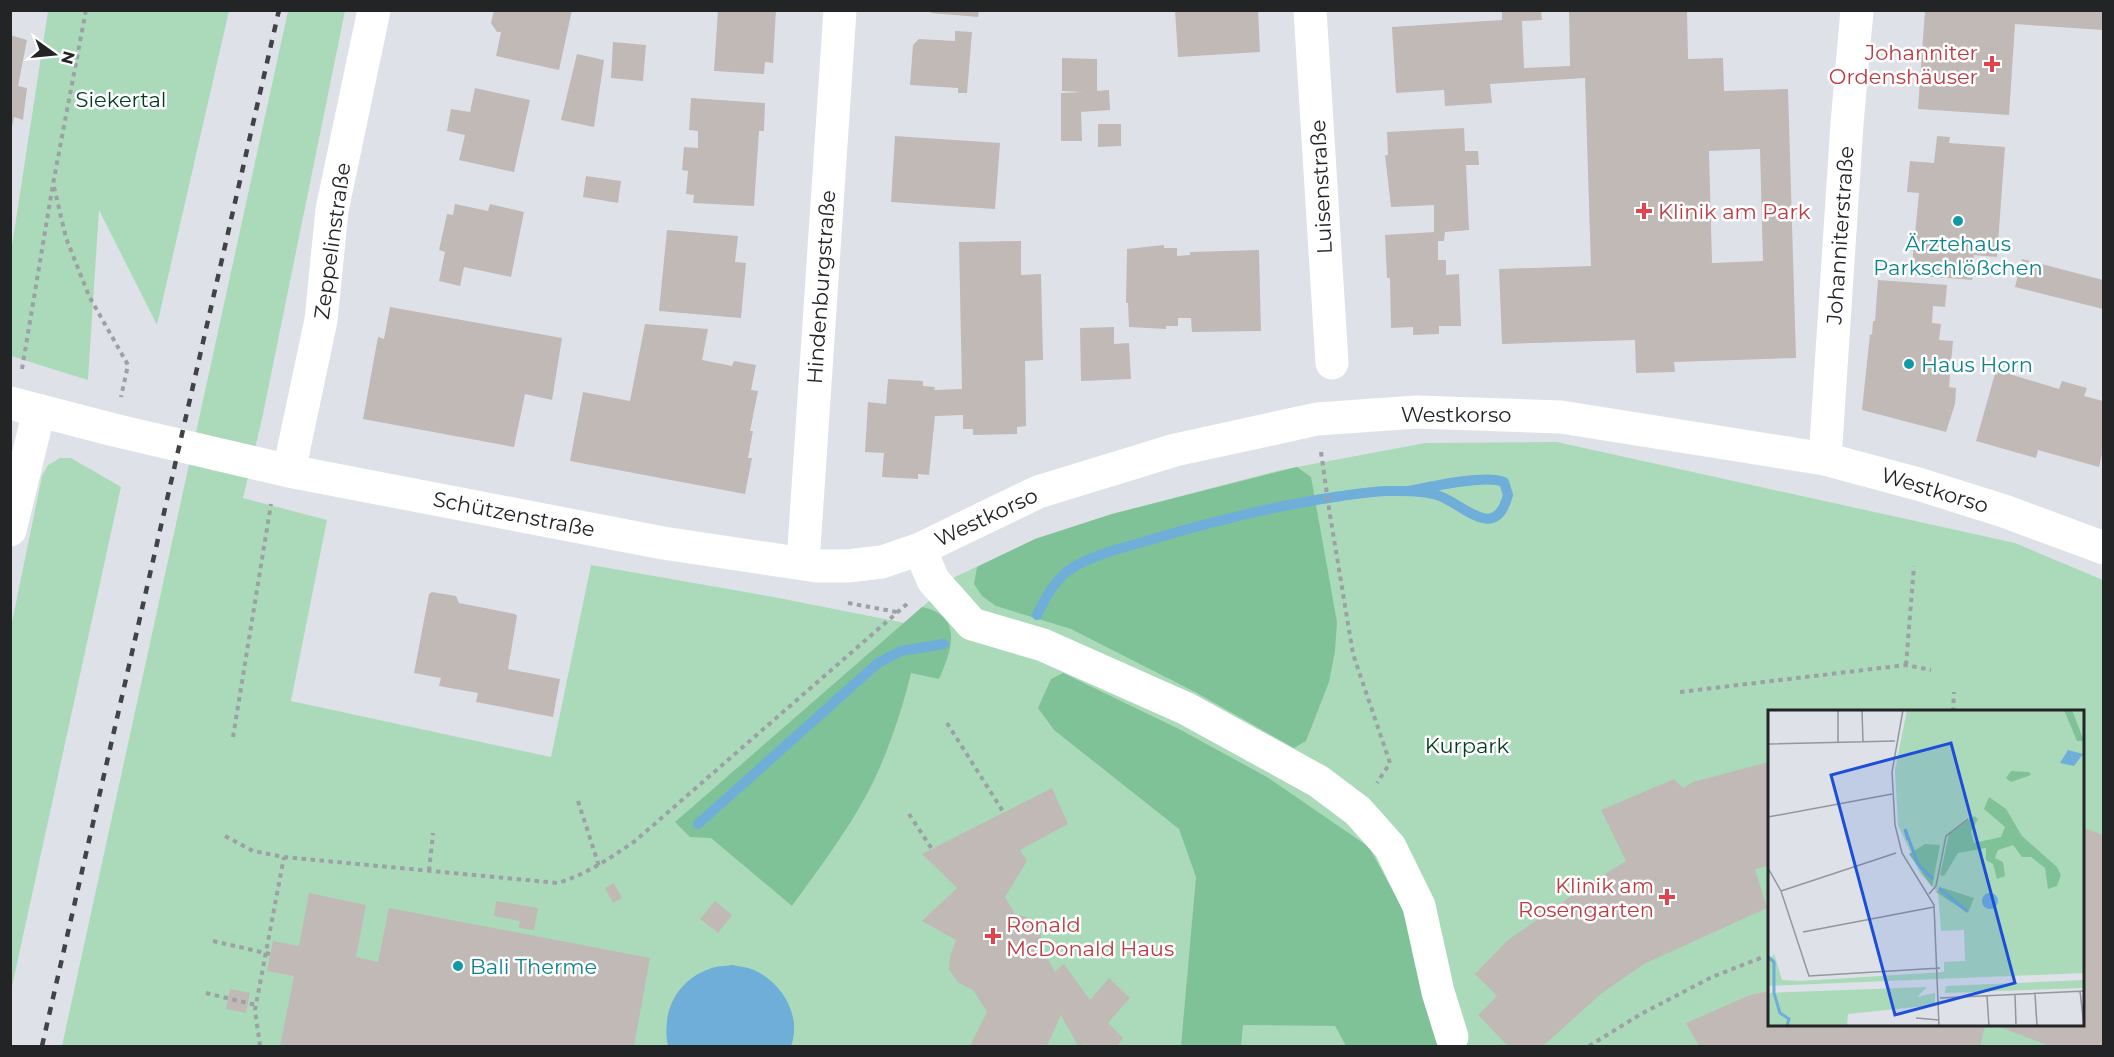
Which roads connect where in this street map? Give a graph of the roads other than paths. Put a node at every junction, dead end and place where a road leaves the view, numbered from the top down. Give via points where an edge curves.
1 (374, 10) edge
2 (840, 10) edge
3 (1311, 10) edge
4 (1857, 10) edge
5 (1332, 363) dead end
6 (25, 407) edge
7 (1825, 459) junction
8 (281, 484) junction
9 (10, 530) edge
10 (2103, 548) edge
11 (920, 549) junction
12 (810, 564) junction
13 (1452, 1037) dead end

1 - 8 street, Zeppelinstraße via 332,210 321,320
2 - 12 street, Hindenburgstraße
3 - 5 street, Luisenstraße
4 - 7 street, Johanniterstraße
6 - 8 street, Schützenstraße via 257,464
6 - 9 street
7 - 10 street, Westkorso via 2004,511
7 - 11 street, Westkorso via 1561,417 1417,412 1317,419 1175,450 1038,492
8 - 12 street, Schützenstraße
11 - 12 street, Westkorso via 882,562 847,566
11 - 13 street via 933,580 972,624 1043,645 1187,709 1318,782 1358,811 1390,847 1419,906

